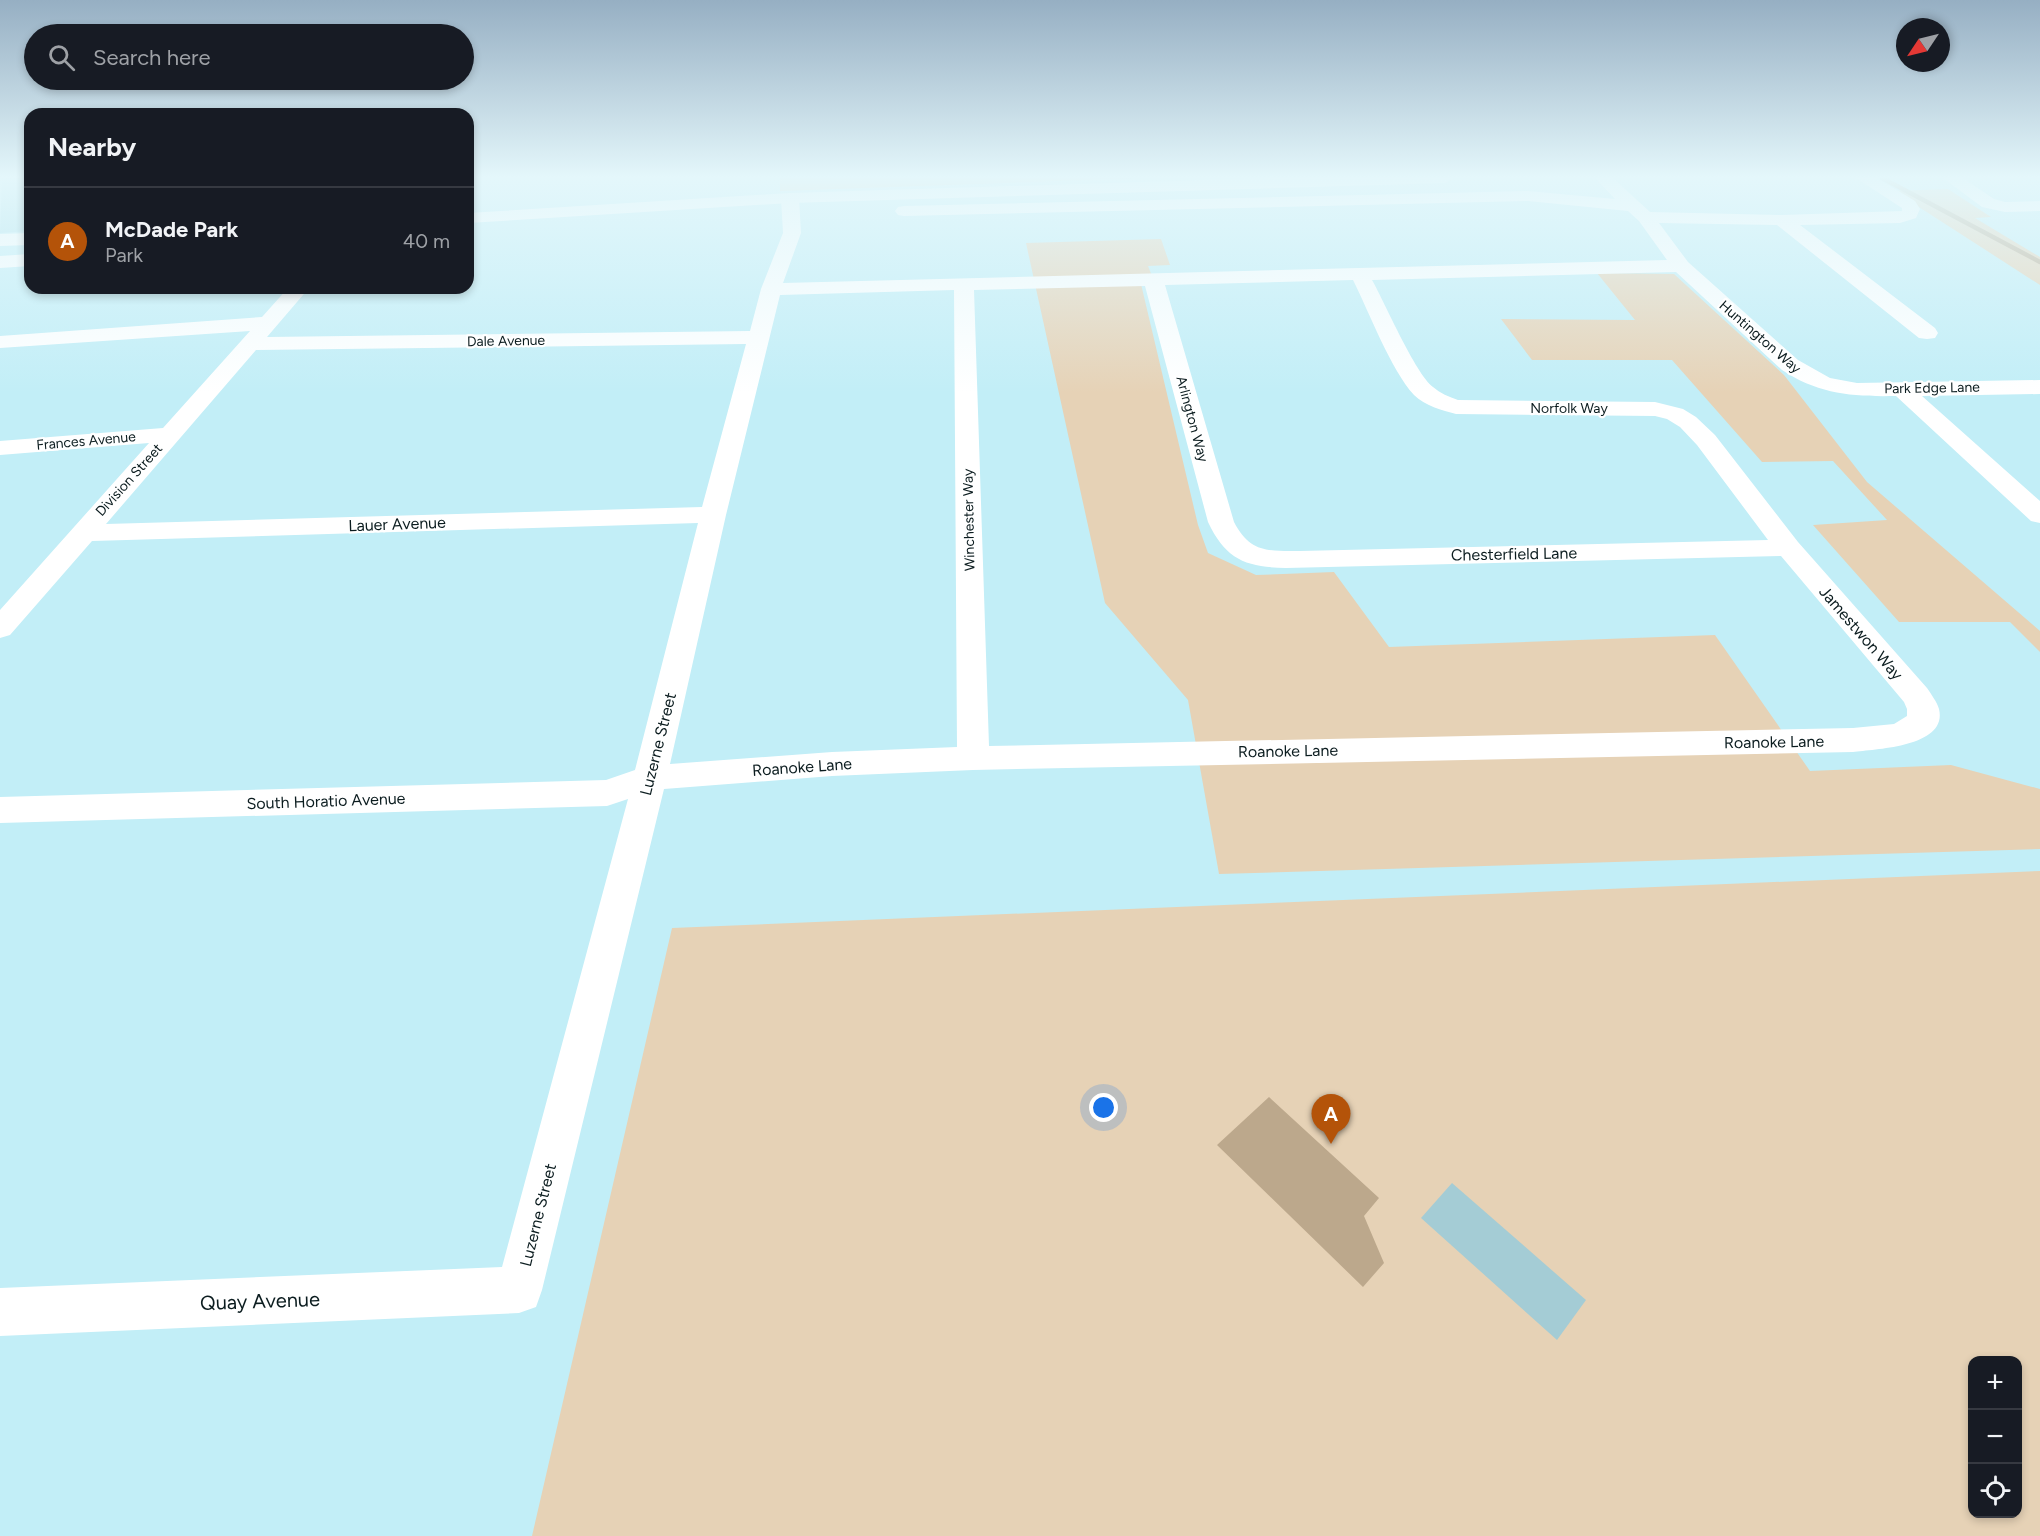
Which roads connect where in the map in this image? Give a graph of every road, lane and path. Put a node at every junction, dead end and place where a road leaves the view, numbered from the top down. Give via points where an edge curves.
1 (786, 250) edge
2 (1669, 250) edge
3 (1820, 250) edge
4 (24, 260) edge
5 (0, 262) edge
6 (1681, 266) junction
7 (1359, 273) junction
8 (1154, 280) junction
9 (964, 283) junction
10 (771, 289) junction
11 (294, 294) edge
12 (1927, 333) dead end
13 (260, 334) junction
14 (760, 338) junction
15 (0, 342) edge
16 (1825, 384) joint
17 (2040, 387) edge
18 (1900, 388) junction
19 (172, 434) junction
20 (0, 448) edge
21 (713, 515) junction
22 (2040, 515) edge
23 (82, 533) junction
24 (1788, 548) junction
25 (1241, 552) joint
26 (0, 628) edge
27 (1922, 722) joint
28 (973, 758) junction
29 (650, 778) junction
30 (0, 810) edge
31 (519, 1290) joint
32 (0, 1312) edge

1 - 10 street, Luzerne Street
2 - 6 street, Huntington Way
3 - 12 street
4 - 5 street
6 - 7 street
6 - 16 street, Huntington Way via 1790,365
7 - 8 street
7 - 24 street, Norfolk Way via 1410,373 1423,391 1438,401 1456,407 1655,409 1675,414 1706,440
8 - 9 street
8 - 25 street, Arlington Way via 1221,522 1227,538
9 - 10 street
9 - 28 street, Winchester Way
10 - 14 street, Luzerne Street
11 - 13 street, Division Street
13 - 14 street, Dale Avenue
13 - 15 street, Dale Avenue
13 - 19 street, Division Street
14 - 21 street, Luzerne Street
16 - 18 street, Park Edge Lane via 1857,390
17 - 18 street, Park Edge Lane
18 - 22 street
19 - 20 street, Frances Avenue
19 - 23 street, Division Street
21 - 23 street, Lauer Avenue
21 - 29 street, Luzerne Street
23 - 26 street, Division Street
24 - 25 street, Chesterfield Lane via 1300,559 1265,559
24 - 27 street, Jamestwon Way via 1916,696 1923,709
27 - 28 street, Roanoke Lane via 1901,735 1853,740
28 - 29 street, Roanoke Lane
29 - 30 street, South Horatio Avenue via 607,793
29 - 31 street, Luzerne Street
31 - 32 street, Quay Avenue

